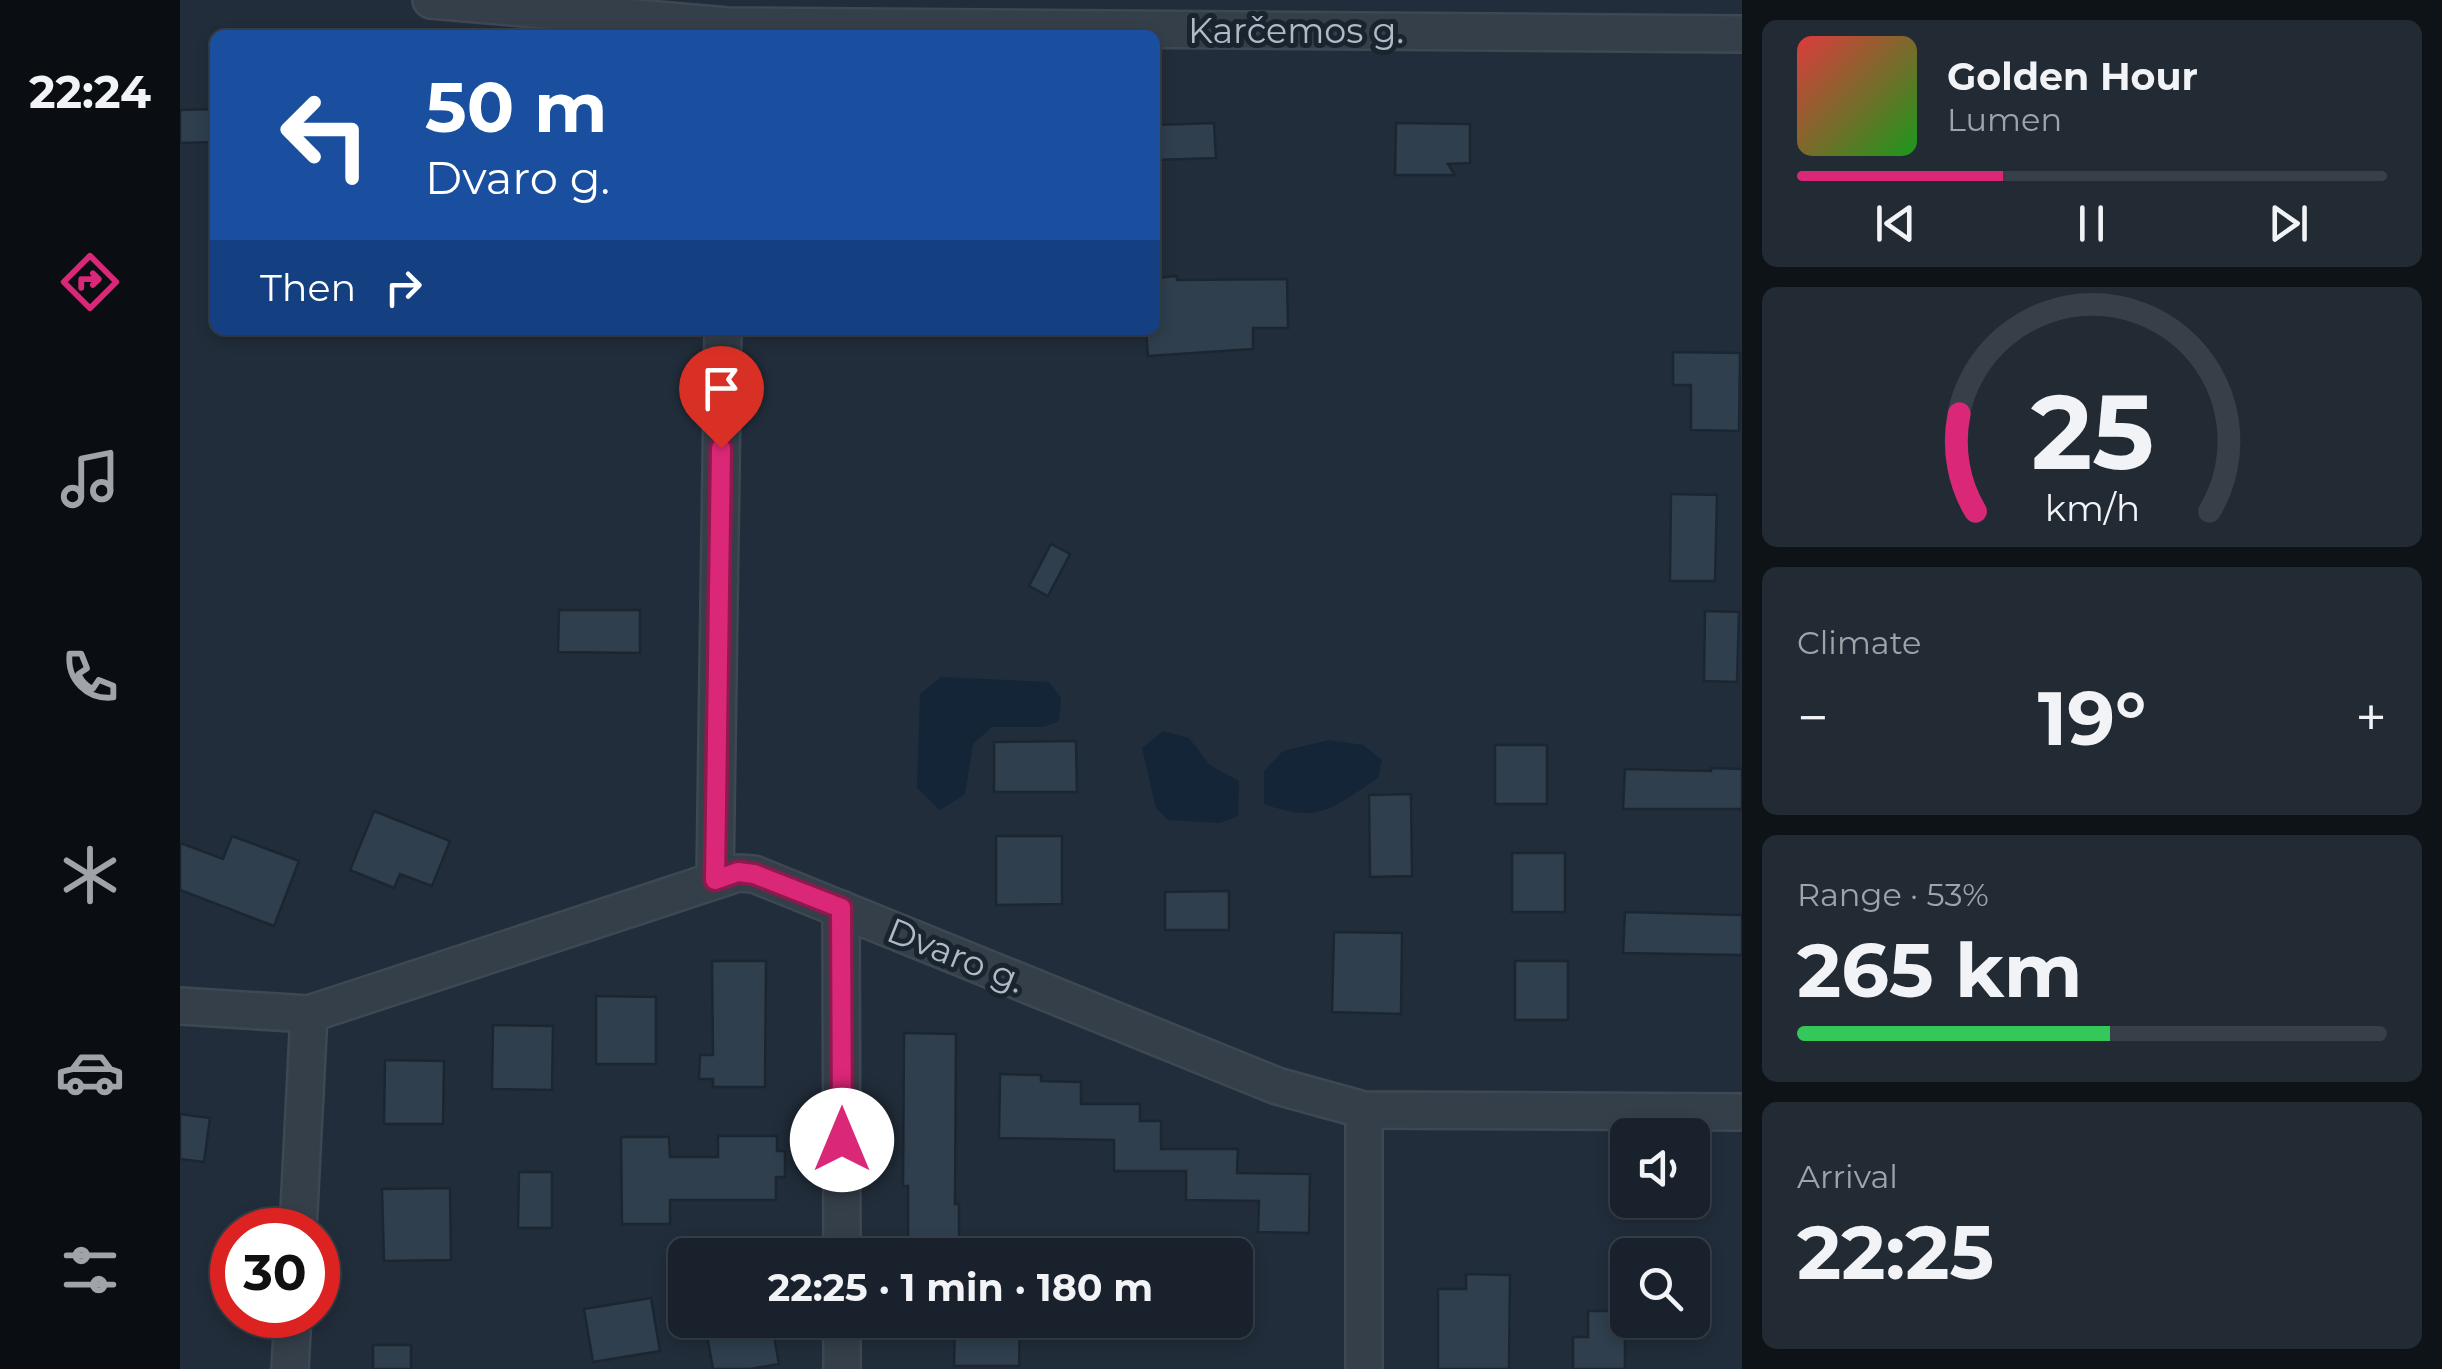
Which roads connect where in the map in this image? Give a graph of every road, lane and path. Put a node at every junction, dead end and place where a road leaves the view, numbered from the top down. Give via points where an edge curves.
1 (430, 0) edge
2 (727, 20) edge
3 (1742, 34) edge
4 (722, 335) edge
5 (715, 880) junction
6 (841, 908) junction
7 (180, 1006) edge
8 (309, 1014) junction
9 (1364, 1110) junction
10 (1742, 1112) edge
11 (299, 1208) edge
12 (842, 1238) edge
13 (292, 1338) edge
14 (842, 1338) edge
15 (290, 1369) edge
16 (842, 1369) edge
17 (1364, 1369) edge

1 - 2 street, Karčemos g.
2 - 3 street, Karčemos g.
4 - 5 street
5 - 6 street, Dvaro g. via 754,874
5 - 8 street, Dvaro g.
6 - 9 street, Dvaro g. via 1277,1086
6 - 12 street
7 - 8 street, Dvaro g.
8 - 11 street
9 - 10 street, Dvaro g.
9 - 17 street
13 - 15 street
14 - 16 street

